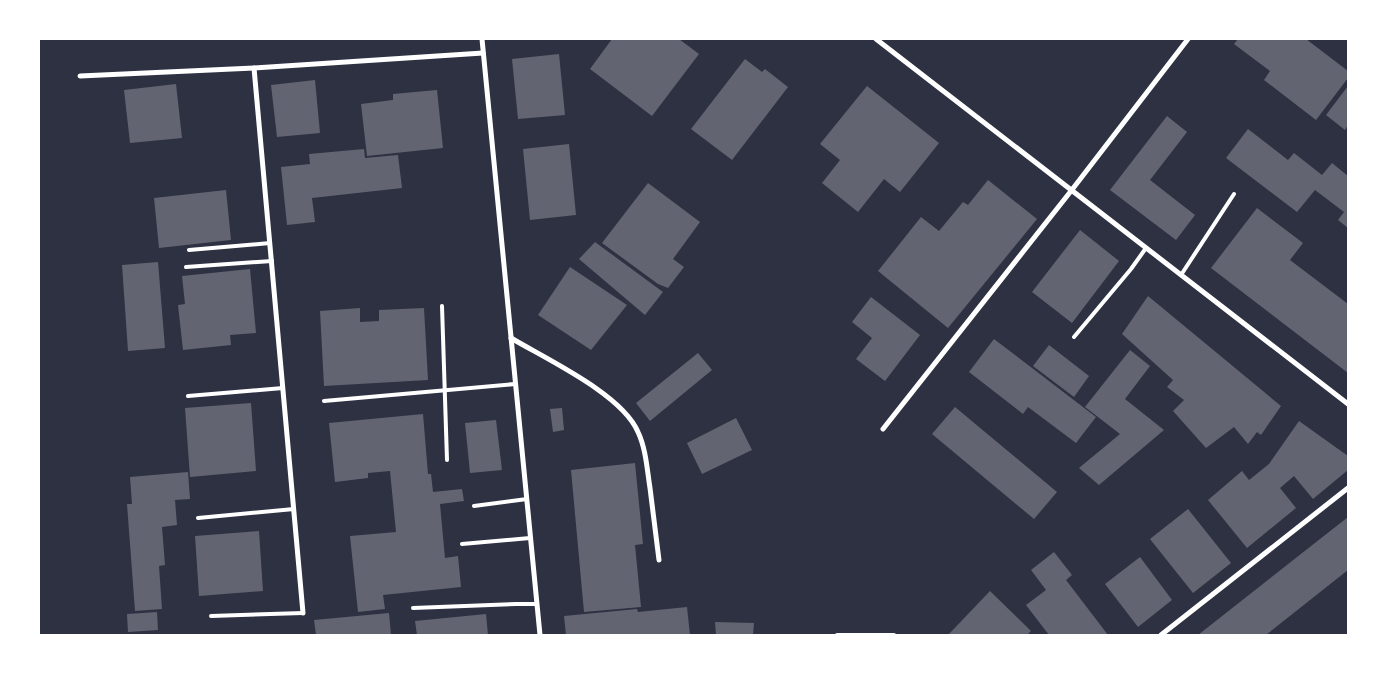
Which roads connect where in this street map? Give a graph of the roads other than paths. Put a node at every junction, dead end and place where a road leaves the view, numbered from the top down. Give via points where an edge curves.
1 (482, 39) edge
2 (876, 39) edge
3 (1188, 39) edge
4 (483, 53) junction
5 (254, 68) junction
6 (80, 76) dead end
7 (1071, 191) junction
8 (1234, 194) dead end
9 (270, 243) junction
10 (1146, 248) junction
11 (189, 250) dead end
12 (272, 261) junction
13 (186, 267) dead end
14 (1181, 275) junction
15 (442, 306) dead end
16 (1074, 337) dead end
17 (511, 338) junction
18 (515, 384) junction
19 (283, 388) junction
20 (445, 390) junction
21 (188, 396) dead end
22 (324, 401) dead end
23 (1348, 404) edge
24 (883, 429) dead end
25 (447, 460) dead end
26 (1348, 488) edge
27 (526, 499) junction
28 (474, 506) dead end
29 (294, 509) junction
30 (198, 518) dead end
31 (530, 538) junction
32 (462, 544) dead end
33 (659, 560) dead end
34 (537, 604) junction
35 (413, 608) dead end
36 (303, 613) joint
37 (211, 616) dead end
38 (540, 635) edge
39 (837, 635) edge
40 (894, 635) edge
41 (1161, 635) edge

1 - 4 street
2 - 7 street
3 - 7 street
4 - 5 street
4 - 17 street
5 - 6 street
5 - 9 street
7 - 10 street
7 - 24 street
8 - 14 lane
9 - 11 lane
9 - 12 street
10 - 14 street
10 - 16 lane
12 - 13 lane
12 - 19 street
14 - 23 street
15 - 20 lane
17 - 18 street
17 - 33 street via 606,395 632,422 646,461
18 - 20 lane
18 - 27 street
19 - 21 lane
19 - 29 street
20 - 22 lane
20 - 25 lane
26 - 41 street
27 - 28 lane
27 - 31 street
29 - 30 lane
29 - 36 street
31 - 32 lane
31 - 34 street
34 - 35 lane
34 - 38 street
36 - 37 lane
39 - 40 lane

